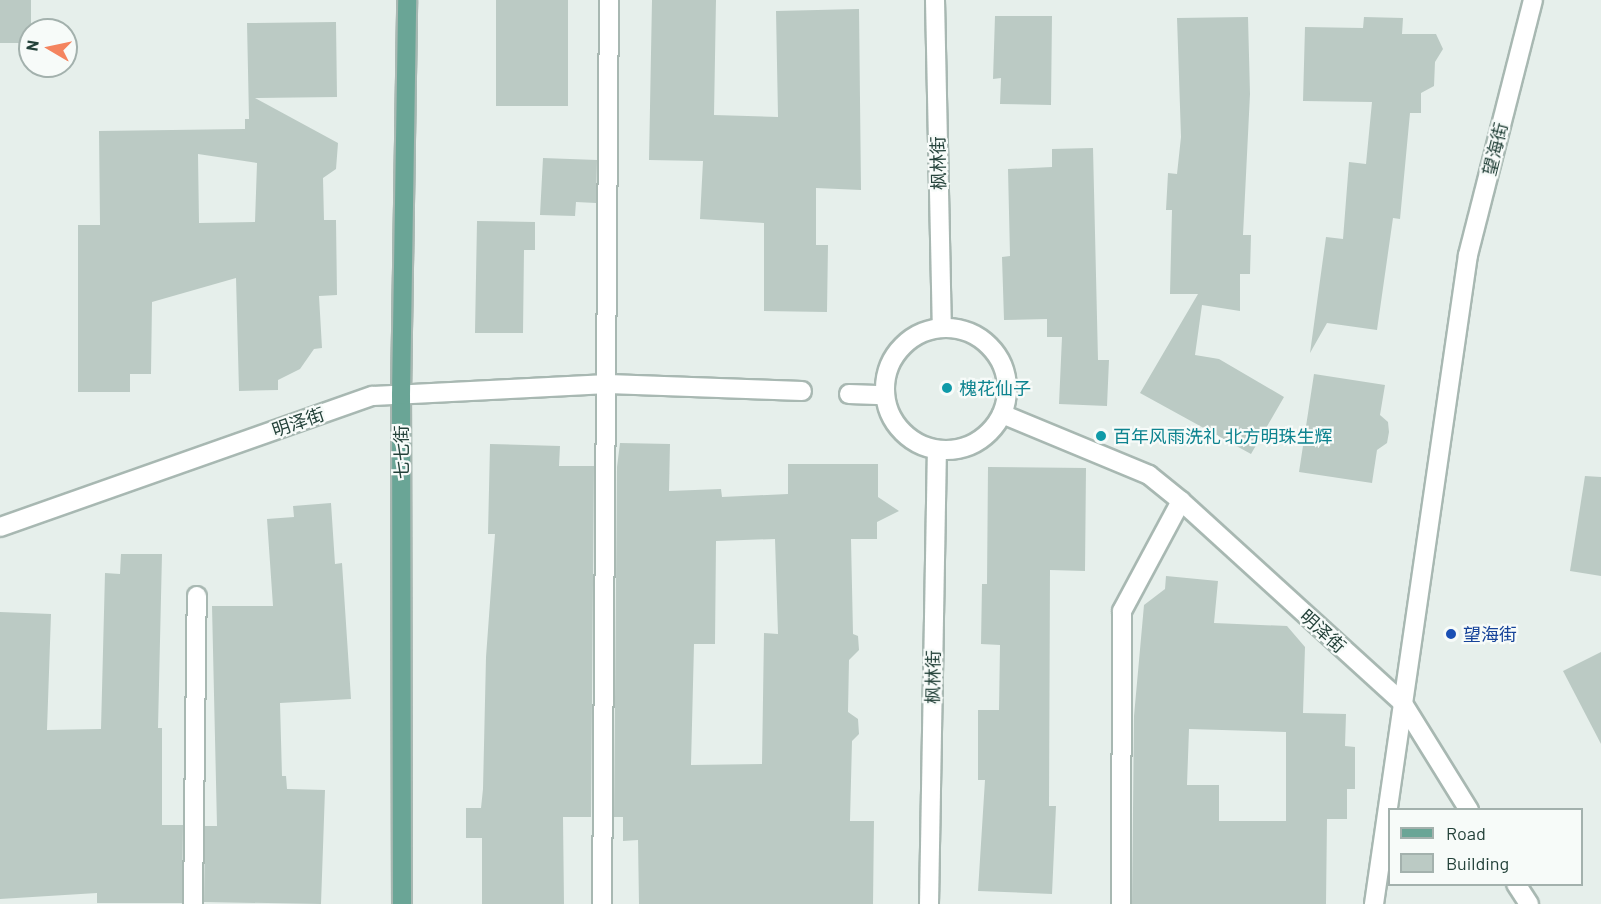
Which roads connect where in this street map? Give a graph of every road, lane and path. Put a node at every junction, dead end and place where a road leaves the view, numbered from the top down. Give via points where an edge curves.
1 (407, 0) edge
2 (609, 0) edge
3 (935, 0) edge
4 (1533, 0) edge
5 (942, 327) junction
6 (608, 384) junction
7 (802, 392) dead end
8 (849, 394) dead end
9 (401, 395) junction
10 (884, 395) junction
11 (1002, 414) junction
12 (936, 450) junction
13 (1181, 501) junction
14 (0, 527) edge
15 (197, 596) dead end
16 (1402, 702) junction
17 (1468, 808) edge
18 (1517, 886) edge
19 (193, 904) edge
20 (402, 904) edge
21 (602, 904) edge
22 (929, 904) edge
23 (1121, 904) edge
24 (1374, 904) edge
25 (1529, 904) edge

1 - 9 main road, 七七街
2 - 6 street
3 - 5 street, 枫林街
4 - 16 street, 望海街 via 1468,255
5 - 10 street via 911,338 890,362
5 - 11 street via 972,333 997,353 1007,383
6 - 7 street, 明泽街
6 - 9 street, 明泽街
6 - 21 street
8 - 10 street
9 - 14 street, 明泽街 via 373,396
9 - 20 main road, 七七街
10 - 12 street via 892,421 911,440
11 - 12 street via 987,435 963,448
11 - 13 street, 明泽街 via 1149,475
12 - 22 street, 枫林街
13 - 16 street, 明泽街
13 - 23 street via 1122,612
15 - 19 street
16 - 17 street, 明泽街
16 - 24 street, 望海街
18 - 25 street

